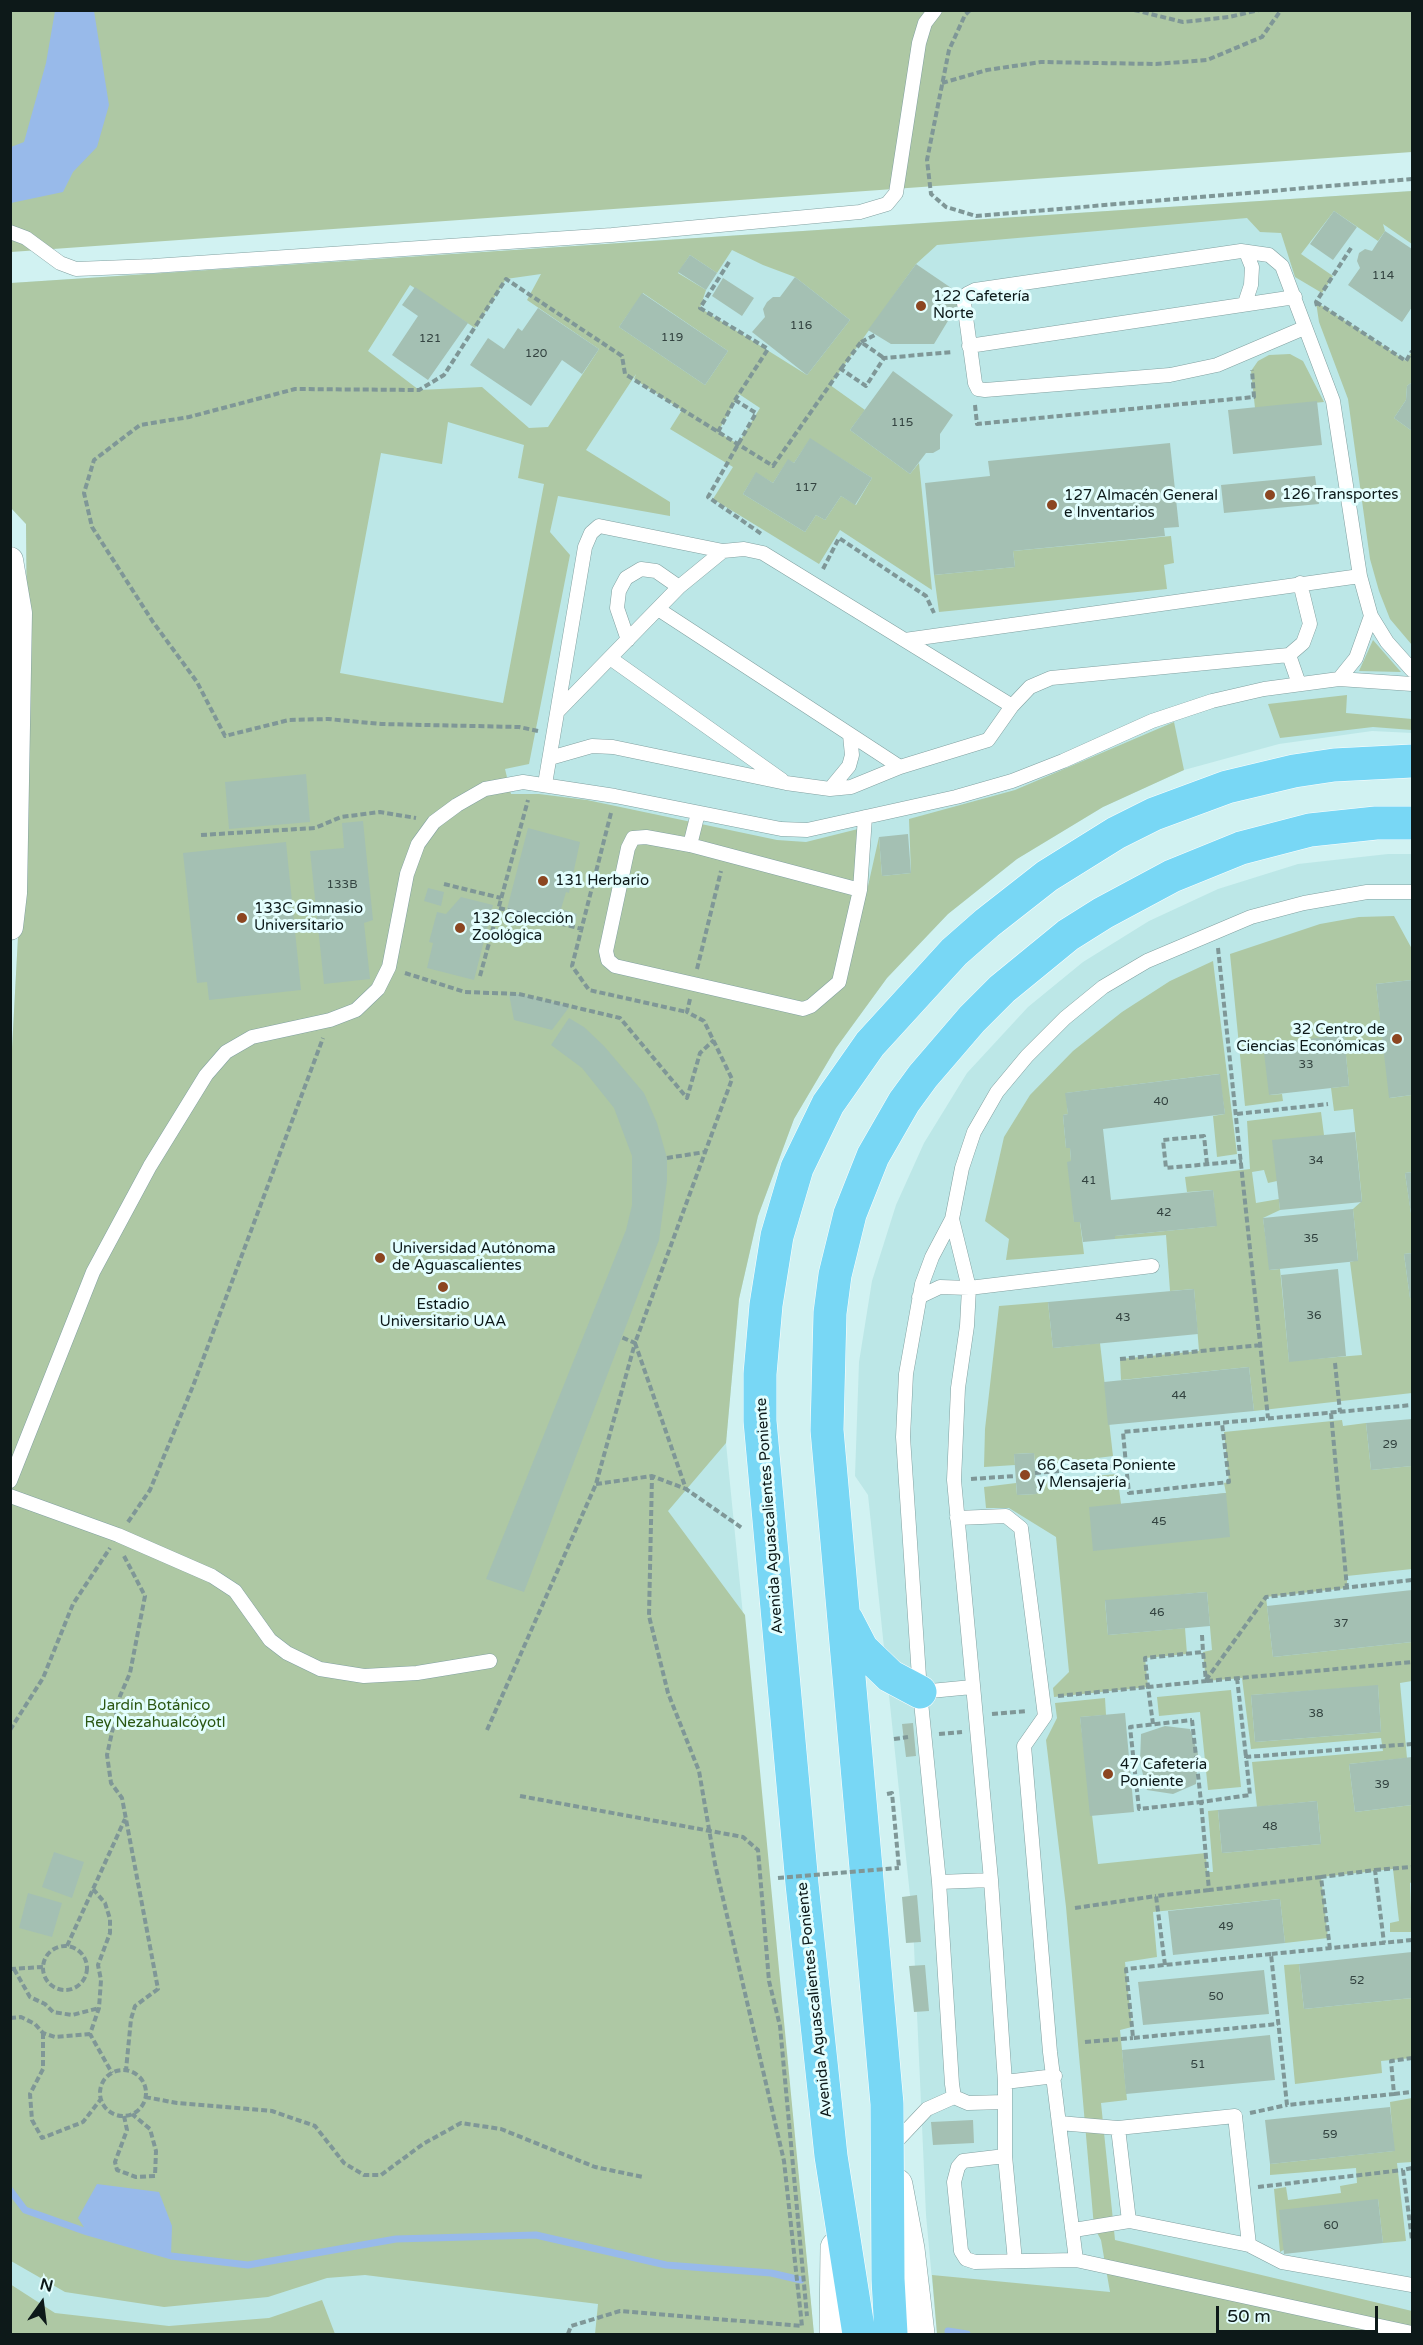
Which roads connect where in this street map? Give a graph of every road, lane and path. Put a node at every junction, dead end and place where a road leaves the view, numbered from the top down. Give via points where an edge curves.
1 (934, 10) edge
2 (970, 10) edge
3 (1134, 10) edge
4 (1259, 10) edge
5 (1281, 10) edge
6 (942, 83) junction
7 (1413, 179) edge
8 (10, 232) edge
9 (1351, 248) dead end
10 (1246, 252) junction
11 (729, 262) dead end
12 (1294, 295) junction
13 (1316, 302) junction
14 (1245, 303) junction
15 (1304, 328) junction
16 (876, 334) dead end
17 (861, 342) junction
18 (965, 349) junction
19 (1413, 351) edge
20 (884, 358) junction
21 (842, 369) junction
22 (735, 400) junction
23 (718, 432) junction
24 (738, 445) junction
25 (765, 536) dead end
26 (723, 551) junction
27 (10, 560) edge
28 (820, 573) dead end
29 (1360, 576) junction
30 (1300, 583) junction
31 (680, 587) junction
32 (658, 609) junction
33 (934, 613) dead end
34 (1371, 616) junction
35 (628, 640) junction
36 (905, 640) junction
37 (1289, 655) junction
38 (610, 658) junction
39 (1413, 670) edge
40 (1339, 679) junction
41 (1299, 684) junction
42 (1413, 684) edge
43 (1011, 706) junction
44 (558, 711) junction
45 (554, 734) junction
46 (850, 735) junction
47 (550, 758) junction
48 (1413, 761) edge
49 (900, 767) junction
50 (786, 783) junction
51 (539, 784) junction
52 (830, 789) junction
53 (698, 813) junction
54 (865, 817) junction
55 (421, 819) dead end
56 (1413, 823) edge
57 (201, 835) dead end
58 (690, 845) junction
59 (725, 855) junction
60 (444, 884) dead end
61 (860, 890) junction
62 (1413, 892) edge
63 (501, 898) junction
64 (499, 908) junction
65 (10, 927) edge
66 (582, 929) dead end
67 (1216, 930) junction
68 (388, 968) junction
69 (480, 976) dead end
70 (694, 983) junction
71 (330, 1020) junction
72 (714, 1040) junction
73 (1328, 1104) dead end
74 (1237, 1114) junction
75 (706, 1151) junction
76 (667, 1158) dead end
77 (1242, 1161) junction
78 (1207, 1164) junction
79 (952, 1219) junction
80 (1152, 1266) dead end
81 (969, 1288) junction
82 (919, 1297) junction
83 (621, 1337) dead end
84 (635, 1343) junction
85 (1261, 1345) junction
86 (1119, 1359) dead end
87 (1335, 1363) dead end
88 (1413, 1405) edge
89 (1340, 1412) junction
90 (1331, 1413) junction
91 (1268, 1418) junction
92 (1222, 1423) junction
93 (1126, 1465) junction
94 (1035, 1473) dead end
95 (652, 1476) junction
96 (1015, 1476) dead end
97 (954, 1480) junction
98 (10, 1481) edge
99 (596, 1484) junction
100 (686, 1489) junction
101 (10, 1496) edge
102 (957, 1518) junction
103 (118, 1535) junction
104 (771, 1548) junction
105 (1413, 1580) edge
106 (1347, 1588) junction
107 (843, 1612) junction
108 (1202, 1635) dead end
109 (1203, 1652) junction
110 (490, 1661) dead end
111 (1413, 1662) edge
112 (1237, 1678) junction
113 (1206, 1681) junction
114 (972, 1687) junction
115 (1148, 1687) junction
116 (920, 1692) junction
117 (1043, 1697) junction
118 (1153, 1724) junction
119 (10, 1730) edge
120 (487, 1730) dead end
121 (975, 1730) junction
122 (924, 1736) junction
123 (894, 1739) dead end
124 (1413, 1744) edge
125 (1246, 1757) junction
126 (520, 1796) dead end
127 (1201, 1802) junction
128 (126, 1818) junction
129 (709, 1831) junction
130 (892, 1861) dead end
131 (1413, 1867) edge
132 (1375, 1870) junction
133 (1321, 1877) junction
134 (778, 1878) dead end
135 (991, 1880) junction
136 (939, 1882) junction
137 (93, 1889) junction
138 (1209, 1890) junction
139 (1156, 1896) junction
140 (1075, 1908) dead end
141 (1413, 1940) edge
142 (1384, 1943) junction
143 (67, 1946) junction
144 (1330, 1949) junction
145 (1271, 1954) junction
146 (1165, 1965) junction
147 (43, 1967) junction
148 (13, 1969) edge
149 (99, 2008) junction
150 (10, 2018) edge
151 (1278, 2024) junction
152 (43, 2033) junction
153 (90, 2034) junction
154 (1133, 2038) junction
155 (1085, 2042) dead end
156 (1413, 2058) edge
157 (126, 2070) junction
158 (112, 2073) junction
159 (1055, 2076) junction
160 (1005, 2082) junction
161 (1413, 2092) edge
162 (1394, 2094) junction
163 (145, 2097) junction
164 (954, 2097) junction
165 (101, 2099) junction
166 (1005, 2102) junction
167 (1287, 2104) junction
168 (132, 2114) junction
169 (124, 2116) junction
170 (1235, 2116) junction
171 (1059, 2123) junction
172 (1118, 2128) junction
173 (889, 2150) junction
174 (1005, 2156) junction
175 (1413, 2168) edge
176 (1403, 2170) junction
177 (643, 2177) dead end
178 (1242, 2189) junction
179 (837, 2205) junction
180 (1129, 2221) junction
181 (1074, 2230) junction
182 (1413, 2240) edge
183 (1249, 2245) junction
184 (1076, 2260) junction
185 (1015, 2261) junction
186 (1413, 2274) edge
187 (1381, 2278) junction
188 (1413, 2285) edge
189 (822, 2333) edge
190 (1413, 2333) edge
191 (568, 2334) edge
192 (859, 2334) edge
193 (891, 2334) edge
194 (918, 2334) edge

1 - 8 lane via 919,43 896,193 887,204 860,212 612,235 76,269
2 - 6 path via 949,50
3 - 4 path via 1183,22
5 - 6 path via 1262,37 1207,60 1156,64 1041,62 987,70
6 - 7 path via 927,160 931,194 946,207 976,216
9 - 13 path
10 - 12 lane via 1269,255 1282,266
10 - 14 lane via 1252,267
10 - 18 lane via 975,290 967,294 964,303
11 - 22 path via 700,308 768,349
12 - 13 path
12 - 14 lane
12 - 15 lane
13 - 19 path via 1406,361
14 - 18 lane
15 - 18 lane via 1217,365 1170,375 985,390 978,389 975,383
15 - 29 lane via 1333,401
16 - 17 path
17 - 20 path
17 - 21 path
18 - 20 path
20 - 21 path via 866,386
21 - 24 path via 772,466
22 - 23 path
22 - 24 path via 756,413
23 - 24 path
23 - 45 path via 625,374 622,356 506,279 444,375 419,390 295,389 189,417 140,425 94,460 84,493 92,527 196,682 225,736 289,720 328,719 519,727
24 - 25 path via 708,497
26 - 31 lane
26 - 36 lane via 744,549 763,553
26 - 44 lane via 614,527 599,526 591,533 585,547
27 - 65 street via 19,613 14,893
28 - 33 path via 839,538 926,596
29 - 30 lane
29 - 34 lane
30 - 36 lane
30 - 37 lane via 1310,624 1303,643
31 - 32 lane
31 - 35 lane via 656,571 641,569 626,578 617,608
32 - 35 lane
32 - 46 lane
34 - 39 lane via 1387,642
34 - 40 lane via 1356,658
35 - 38 lane
36 - 43 lane
37 - 41 lane
37 - 43 lane via 1051,678 1030,687
38 - 44 lane
38 - 50 lane
40 - 41 lane
40 - 42 lane
41 - 54 lane via 1212,701 1152,721 1012,781
43 - 49 lane via 988,740
44 - 45 lane
45 - 47 lane
46 - 49 lane
46 - 52 lane via 849,766
47 - 50 lane via 592,746 613,747
47 - 51 lane
48 - 104 main road, Avenida Aguascalientes Poniente via 1324,767 1227,787 1154,814 1116,833 1016,899 962,945 870,1044 828,1104 811,1136 786,1202 766,1305 760,1374
49 - 52 lane via 850,787
50 - 52 lane
51 - 53 lane
51 - 63 path
51 - 68 lane via 486,789 434,822 418,844 407,874
53 - 54 lane via 807,830
53 - 58 lane
54 - 61 lane
55 - 57 path via 380,812 341,817 315,828
56 - 107 main road via 1321,829 1241,848 1139,893 1094,918 1035,960 972,1019 904,1102 861,1185 835,1275 827,1352 827,1430
58 - 59 lane
58 - 70 lane via 633,838 606,951 615,966
59 - 61 lane
59 - 70 path
60 - 63 path
61 - 70 lane via 839,982 811,1006 803,1009
62 - 67 lane via 1367,892 1304,903
63 - 64 path
64 - 66 path
64 - 69 path
67 - 74 path
67 - 79 lane via 1147,961 1103,987 1027,1056 998,1092 974,1132
68 - 71 lane via 378,989 356,1010
68 - 72 path via 465,992 519,994 620,1018 687,1098 700,1053
70 - 72 path via 687,1012 704,1021
71 - 98 lane via 252,1037 226,1052 206,1075 150,1166 93,1272
71 - 103 path via 172,1438 150,1490
72 - 75 path via 732,1079
73 - 74 path
74 - 77 path
75 - 76 path
75 - 84 path
77 - 78 path
77 - 85 path
78 - 78 path via 1204,1136 1163,1140 1166,1168
79 - 81 lane
79 - 82 lane via 932,1257
80 - 81 lane
81 - 82 lane via 940,1287
81 - 97 lane via 958,1388
82 - 116 lane via 906,1374 903,1437
83 - 84 path
84 - 99 path
84 - 100 path
85 - 86 path
85 - 91 path
87 - 89 path
88 - 89 path
89 - 90 path
90 - 91 path
90 - 106 path
91 - 92 path
92 - 93 path via 1123,1432
92 - 93 path via 1229,1482 1129,1493
93 - 94 path
95 - 99 path
95 - 100 path
95 - 129 path via 649,1616 668,1693 699,1771
96 - 97 path
97 - 102 lane
99 - 120 path
100 - 104 path
101 - 103 lane
102 - 114 lane
102 - 117 lane via 1006,1516 1022,1528
103 - 110 lane via 212,1576 235,1591 270,1640 320,1669 363,1676 417,1673
103 - 119 path via 73,1604 43,1678
103 - 128 path via 145,1596 130,1673 120,1696 107,1755 111,1783 122,1798
104 - 179 main road, Avenida Aguascalientes Poniente
105 - 106 path
106 - 113 path via 1266,1597
107 - 116 main road via 862,1649 890,1676
107 - 173 main road
108 - 109 path
109 - 113 path
109 - 115 path via 1145,1658
111 - 112 path
112 - 113 path
112 - 125 path
113 - 115 path
114 - 116 lane
114 - 121 lane
115 - 117 path
115 - 118 path
116 - 122 lane
117 - 121 path via 1029,1699 1030,1710 987,1715 988,1729
117 - 159 lane via 1045,1716 1024,1746
118 - 127 path via 1192,1720
118 - 127 path via 1130,1726 1139,1809
121 - 122 path
121 - 135 lane
122 - 123 path
122 - 136 lane
124 - 125 path
125 - 127 path via 1250,1795
126 - 129 path
127 - 138 path
128 - 137 path
128 - 157 path via 158,1989 135,2006
129 - 189 path via 743,1837 758,1850 769,1981 780,2026
129 - 191 path via 784,2161 802,2326 620,2311 571,2326
130 - 134 path, bridge via 887,1793 892,1793 898,1868
131 - 132 path
132 - 133 path
132 - 142 path
133 - 138 path
133 - 144 path
135 - 136 lane
135 - 160 lane
136 - 164 lane
137 - 143 path
137 - 149 path via 105,1903 110,1919 110,1933 98,1965
138 - 139 path
139 - 140 path
139 - 146 path
141 - 142 path
142 - 144 path
143 - 147 path via 54,1949
143 - 147 path via 85,1958 87,1972 79,1984 59,1989 48,1981
144 - 145 path
145 - 146 path
145 - 151 path
146 - 154 path via 1126,1969
147 - 148 path
148 - 149 path via 30,1997 53,2012 72,2015
149 - 153 path
150 - 152 path via 21,2017
151 - 154 path
151 - 167 path
152 - 153 path via 56,2037
152 - 165 path via 43,2069 30,2094 32,2120 42,2138 84,2122
153 - 158 path
154 - 155 path
156 - 162 path via 1391,2061
157 - 158 path
157 - 163 path via 144,2083
158 - 165 path via 102,2084
159 - 160 lane
159 - 171 lane
160 - 166 lane
161 - 162 path
162 - 167 path
163 - 168 path
163 - 177 path via 272,2111 315,2126 344,2163 364,2175 381,2175 423,2144 461,2123 501,2129 595,2167
164 - 166 lane via 968,2103
164 - 173 lane via 927,2109
165 - 169 path via 110,2112
166 - 174 lane
167 - 170 path
168 - 169 path
168 - 169 path via 150,2129 156,2151 155,2176 136,2177 117,2170 115,2162 127,2130
170 - 172 lane
170 - 178 lane
171 - 172 lane
171 - 181 lane
172 - 180 lane
173 - 193 main road
173 - 194 street via 908,2249
174 - 185 lane
174 - 185 lane via 963,2161 954,2182 961,2251 966,2259
175 - 176 path
176 - 178 path
176 - 182 path
178 - 183 lane
179 - 189 street, Avenida Aguascalientes Poniente
179 - 192 main road, Avenida Aguascalientes Poniente
180 - 181 lane
180 - 183 lane
181 - 184 lane
183 - 187 lane via 1282,2262
184 - 185 lane
184 - 190 lane
186 - 187 lane
187 - 188 lane

